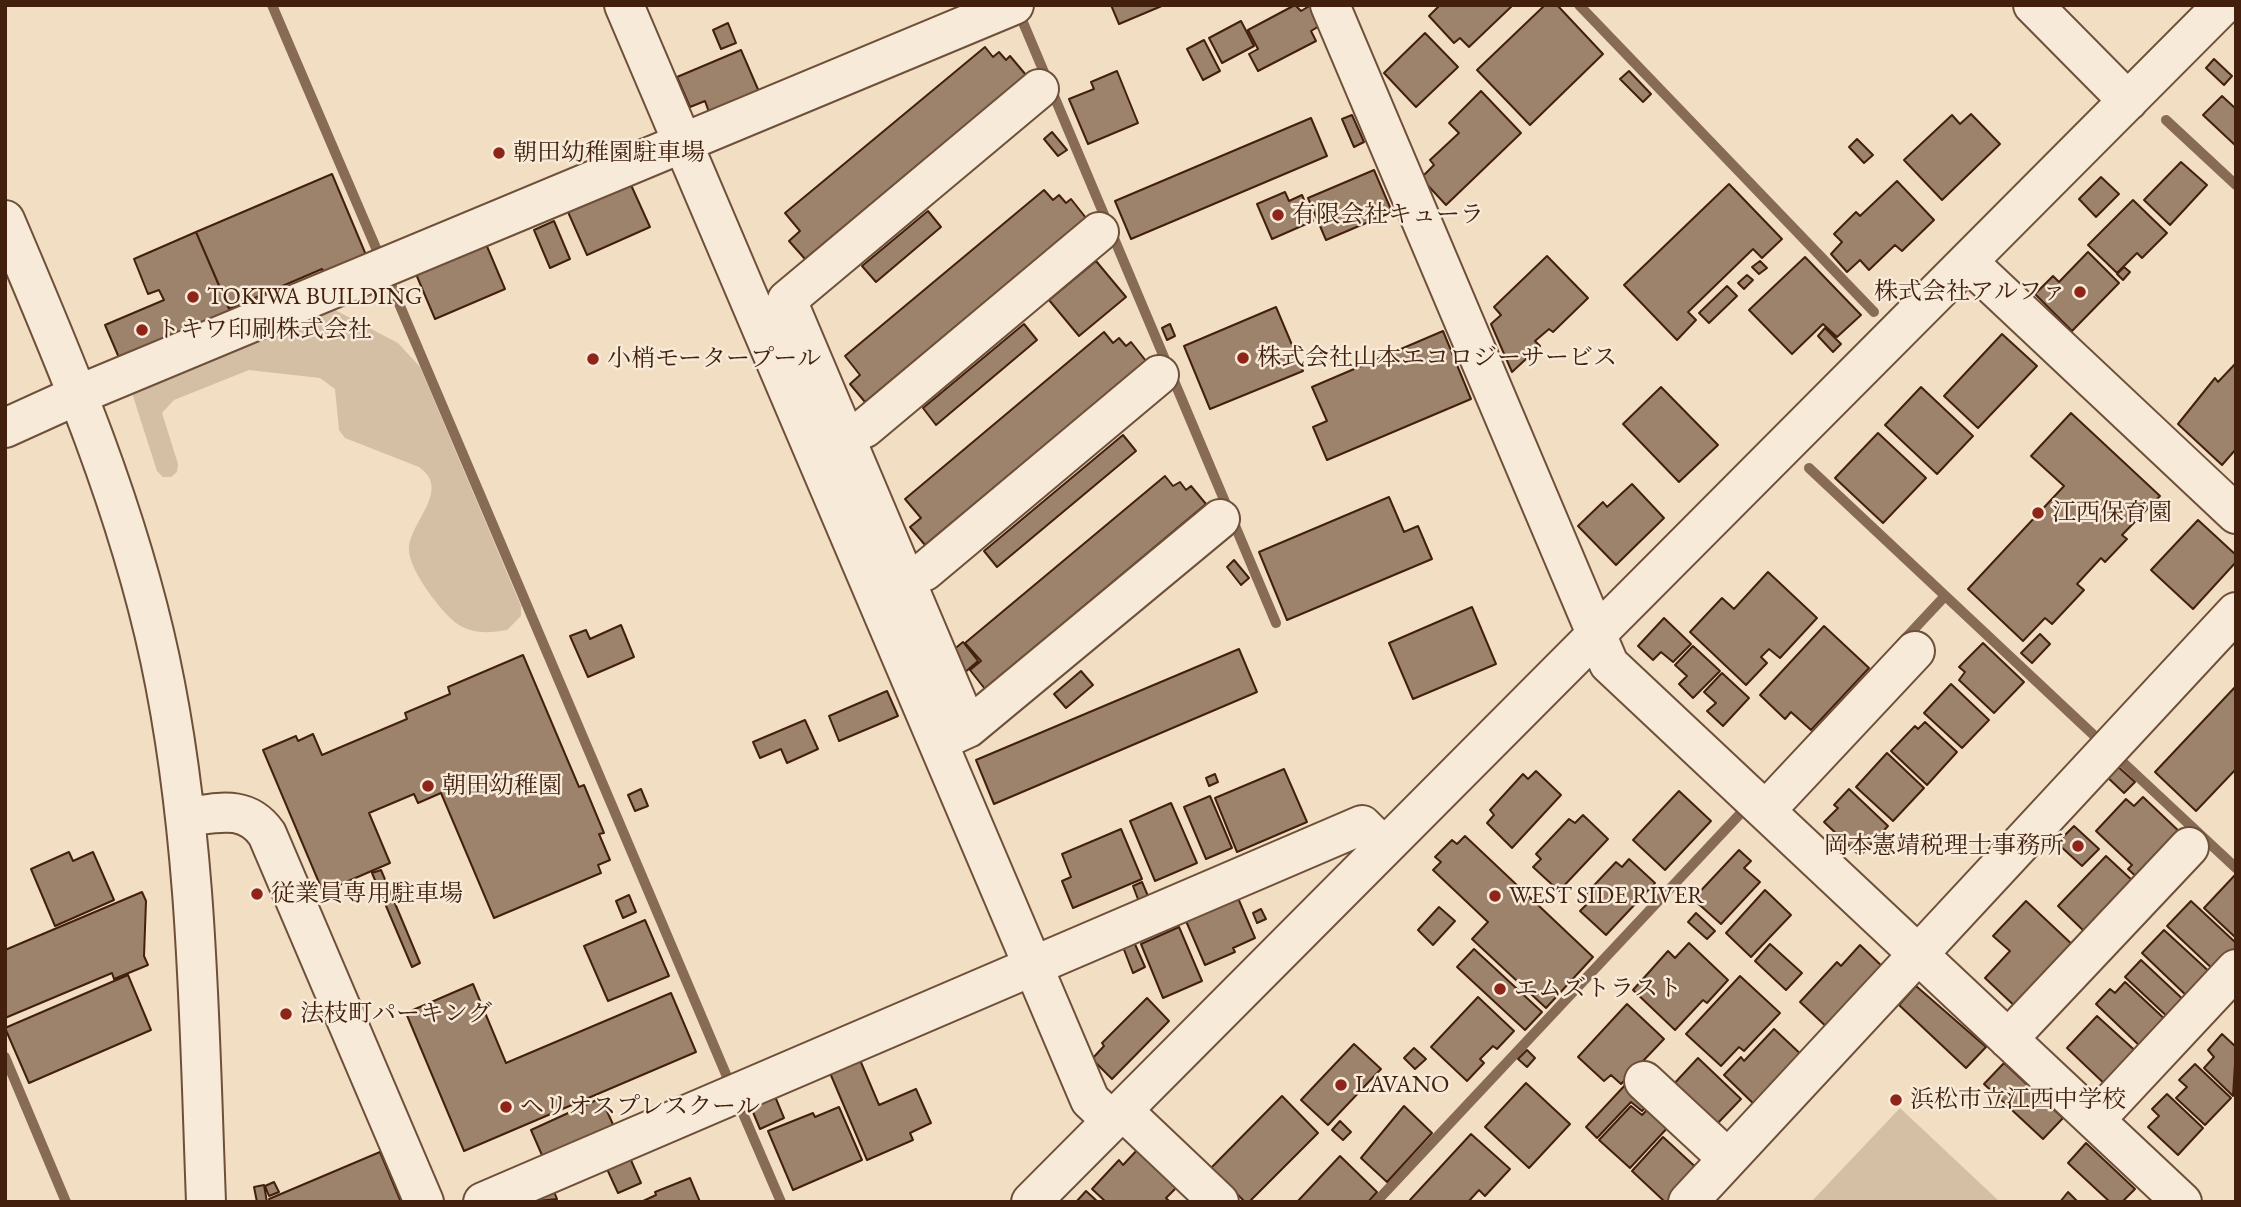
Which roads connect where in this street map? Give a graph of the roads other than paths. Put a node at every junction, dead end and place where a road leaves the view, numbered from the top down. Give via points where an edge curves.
1 (624, 5) edge
2 (1014, 5) edge
3 (1330, 5) edge
4 (2034, 5) edge
5 (2223, 5) edge
6 (1039, 89) dead end
7 (2128, 102) junction
8 (683, 143) junction
9 (5, 220) edge
10 (1100, 232) dead end
11 (1968, 262) junction
12 (1159, 375) dead end
13 (80, 394) junction
14 (5, 428) edge
15 (845, 437) junction
16 (2236, 514) edge
17 (1220, 519) dead end
18 (905, 579) junction
19 (2236, 612) edge
20 (1597, 634) junction
21 (1915, 651) dead end
22 (953, 735) junction
23 (1766, 810) junction
24 (186, 817) junction
25 (1384, 847) junction
26 (2189, 847) dead end
27 (1916, 953) junction
28 (1033, 965) junction
29 (2236, 969) edge
30 (2008, 1039) junction
31 (1644, 1081) dead end
32 (1117, 1116) junction
33 (2095, 1120) junction
34 (1727, 1158) junction
35 (1214, 1200) edge
36 (206, 1202) edge
37 (424, 1202) edge
38 (482, 1202) edge
39 (1031, 1202) edge
40 (1688, 1202) edge
41 (2182, 1202) edge

1 - 8 street
2 - 8 street
3 - 20 street
4 - 7 street
5 - 7 street
6 - 15 street via 787,300
7 - 11 street
8 - 13 street
8 - 22 street
9 - 13 street
10 - 15 street via 865,428
11 - 16 street
11 - 20 street
12 - 18 street via 925,571
13 - 14 street
13 - 24 street via 148,606
15 - 18 street
17 - 22 street
18 - 22 street
19 - 27 street
20 - 23 street via 1609,664
20 - 25 street
21 - 23 street
22 - 28 street
23 - 27 street
24 - 36 street
24 - 37 street via 245,813 267,834
25 - 28 street via 1362,825
25 - 32 street
26 - 30 street
27 - 30 street
27 - 34 street
28 - 32 street via 1090,1100
28 - 38 street
29 - 33 street
30 - 33 street
31 - 34 street
32 - 35 street
32 - 39 street
33 - 41 street
34 - 40 street

